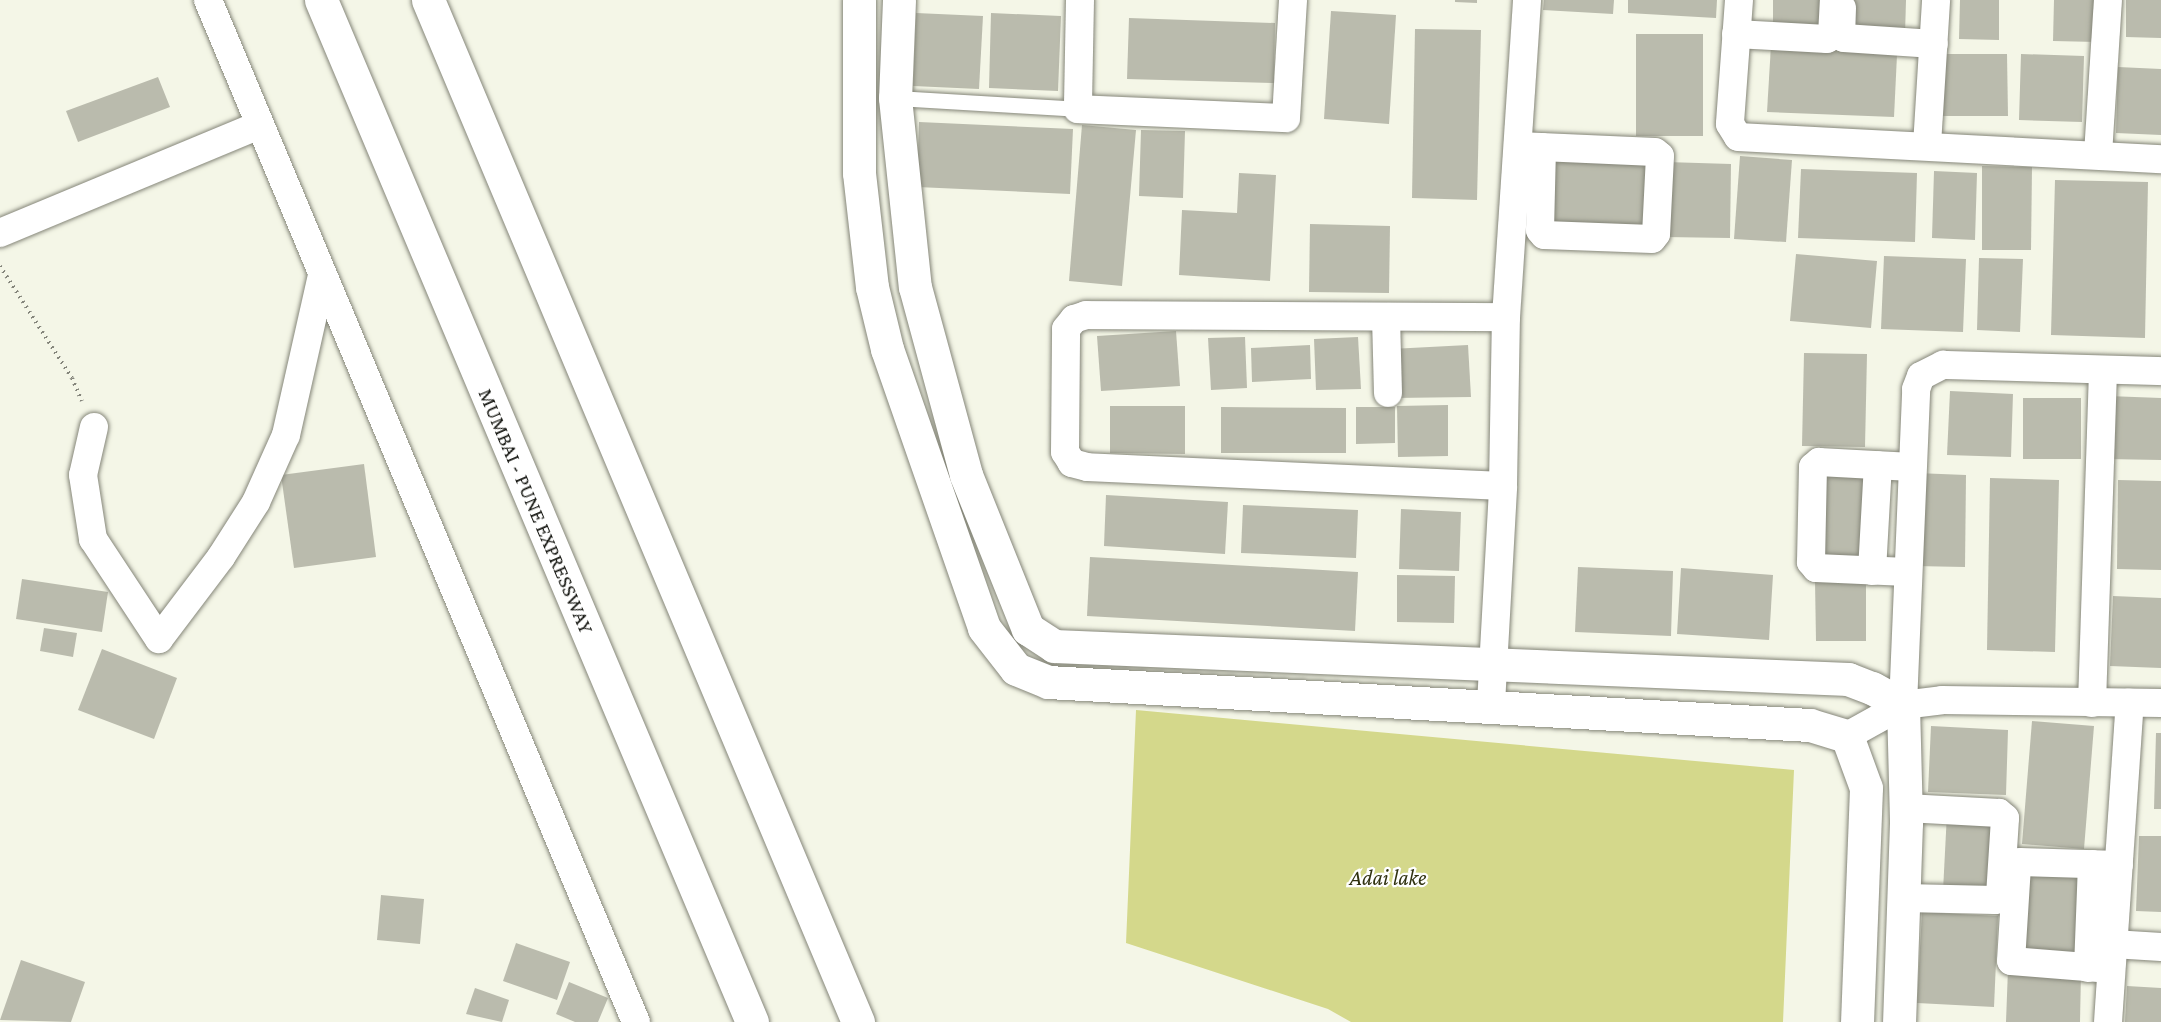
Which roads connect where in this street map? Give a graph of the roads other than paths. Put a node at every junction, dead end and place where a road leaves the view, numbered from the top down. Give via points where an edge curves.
1 (208, 0) edge
2 (321, 0) edge
3 (428, 0) edge
4 (859, 0) edge
5 (899, 0) edge
6 (1080, 0) edge
7 (1293, 0) edge
8 (1527, 0) edge
9 (1739, 0) edge
10 (1834, 0) edge
11 (1842, 0) edge
12 (1936, 0) edge
13 (2108, 0) edge
14 (1736, 34) junction
15 (1934, 44) junction
16 (895, 98) junction
17 (1078, 109) junction
18 (259, 125) junction
19 (1927, 145) junction
20 (1530, 147) junction
21 (2098, 154) junction
22 (2161, 159) edge
23 (0, 233) edge
24 (322, 275) junction
25 (1386, 316) junction
26 (1506, 317) junction
27 (1488, 359) dead end
28 (2103, 370) junction
29 (2161, 371) edge
30 (1388, 393) dead end
31 (1505, 394) junction
32 (94, 427) road end
33 (1878, 465) junction
34 (1912, 467) junction
35 (1503, 486) junction
36 (1875, 522) junction
37 (1909, 525) junction
38 (1872, 570) junction
39 (1907, 572) junction
40 (1492, 666) junction
41 (2092, 703) junction
42 (2130, 703) junction
43 (2161, 703) edge
44 (1491, 704) junction
45 (1903, 705) junction
46 (1847, 736) junction
47 (1906, 808) junction
48 (2105, 865) junction
49 (1904, 898) junction
50 (2161, 947) edge
51 (2104, 960) junction
52 (636, 1022) edge
53 (752, 1022) edge
54 (858, 1022) edge
55 (1857, 1022) edge
56 (1899, 1022) edge
57 (2108, 1022) edge

1 - 18 street
2 - 53 main road, MUMBAI - PUNE EXPRESSWAY
3 - 54 main road
4 - 44 main road via 859,173 872,287 887,349 984,628 1016,669 1048,682
5 - 16 main road
6 - 17 street
7 - 17 street via 1286,118
8 - 20 street
9 - 14 street
10 - 14 street via 1832,36 1827,39
11 - 15 street via 1844,38
12 - 15 street
13 - 21 street
14 - 19 street via 1730,124 1738,137
15 - 19 street
16 - 17 lane
16 - 40 main road via 915,287 966,475 1028,629 1054,646
18 - 23 street
18 - 24 street
19 - 21 street
20 - 20 street via 1655,152 1660,156 1656,234 1652,239 1544,235 1540,230
20 - 26 street
21 - 22 street
24 - 32 street via 286,435 256,502 159,639 93,538 83,475
24 - 52 street
25 - 26 street
25 - 30 street
25 - 35 street via 1086,315 1074,319 1066,329 1065,452 1072,463 1087,467
26 - 31 street
27 - 31 street via 1488,392
28 - 29 street
28 - 34 street via 1932,368 1921,376 1916,389
28 - 41 street
31 - 35 street
33 - 34 street
33 - 36 street
33 - 38 street via 1819,462 1813,467 1811,562 1816,568
34 - 37 street
35 - 40 street
36 - 37 street
36 - 38 street
37 - 39 street
38 - 39 street
39 - 45 street
40 - 44 street
40 - 45 main road via 1848,679
41 - 42 street
41 - 45 street via 1942,700
42 - 43 street
42 - 48 street
44 - 46 main road via 1810,725
45 - 46 street
45 - 47 main road
46 - 55 main road via 1866,788
47 - 49 main road
47 - 49 street via 1999,813 2005,818 2000,896 1995,900
48 - 51 street
48 - 51 street via 2020,862 2011,961
49 - 56 main road
50 - 51 street
51 - 57 street

